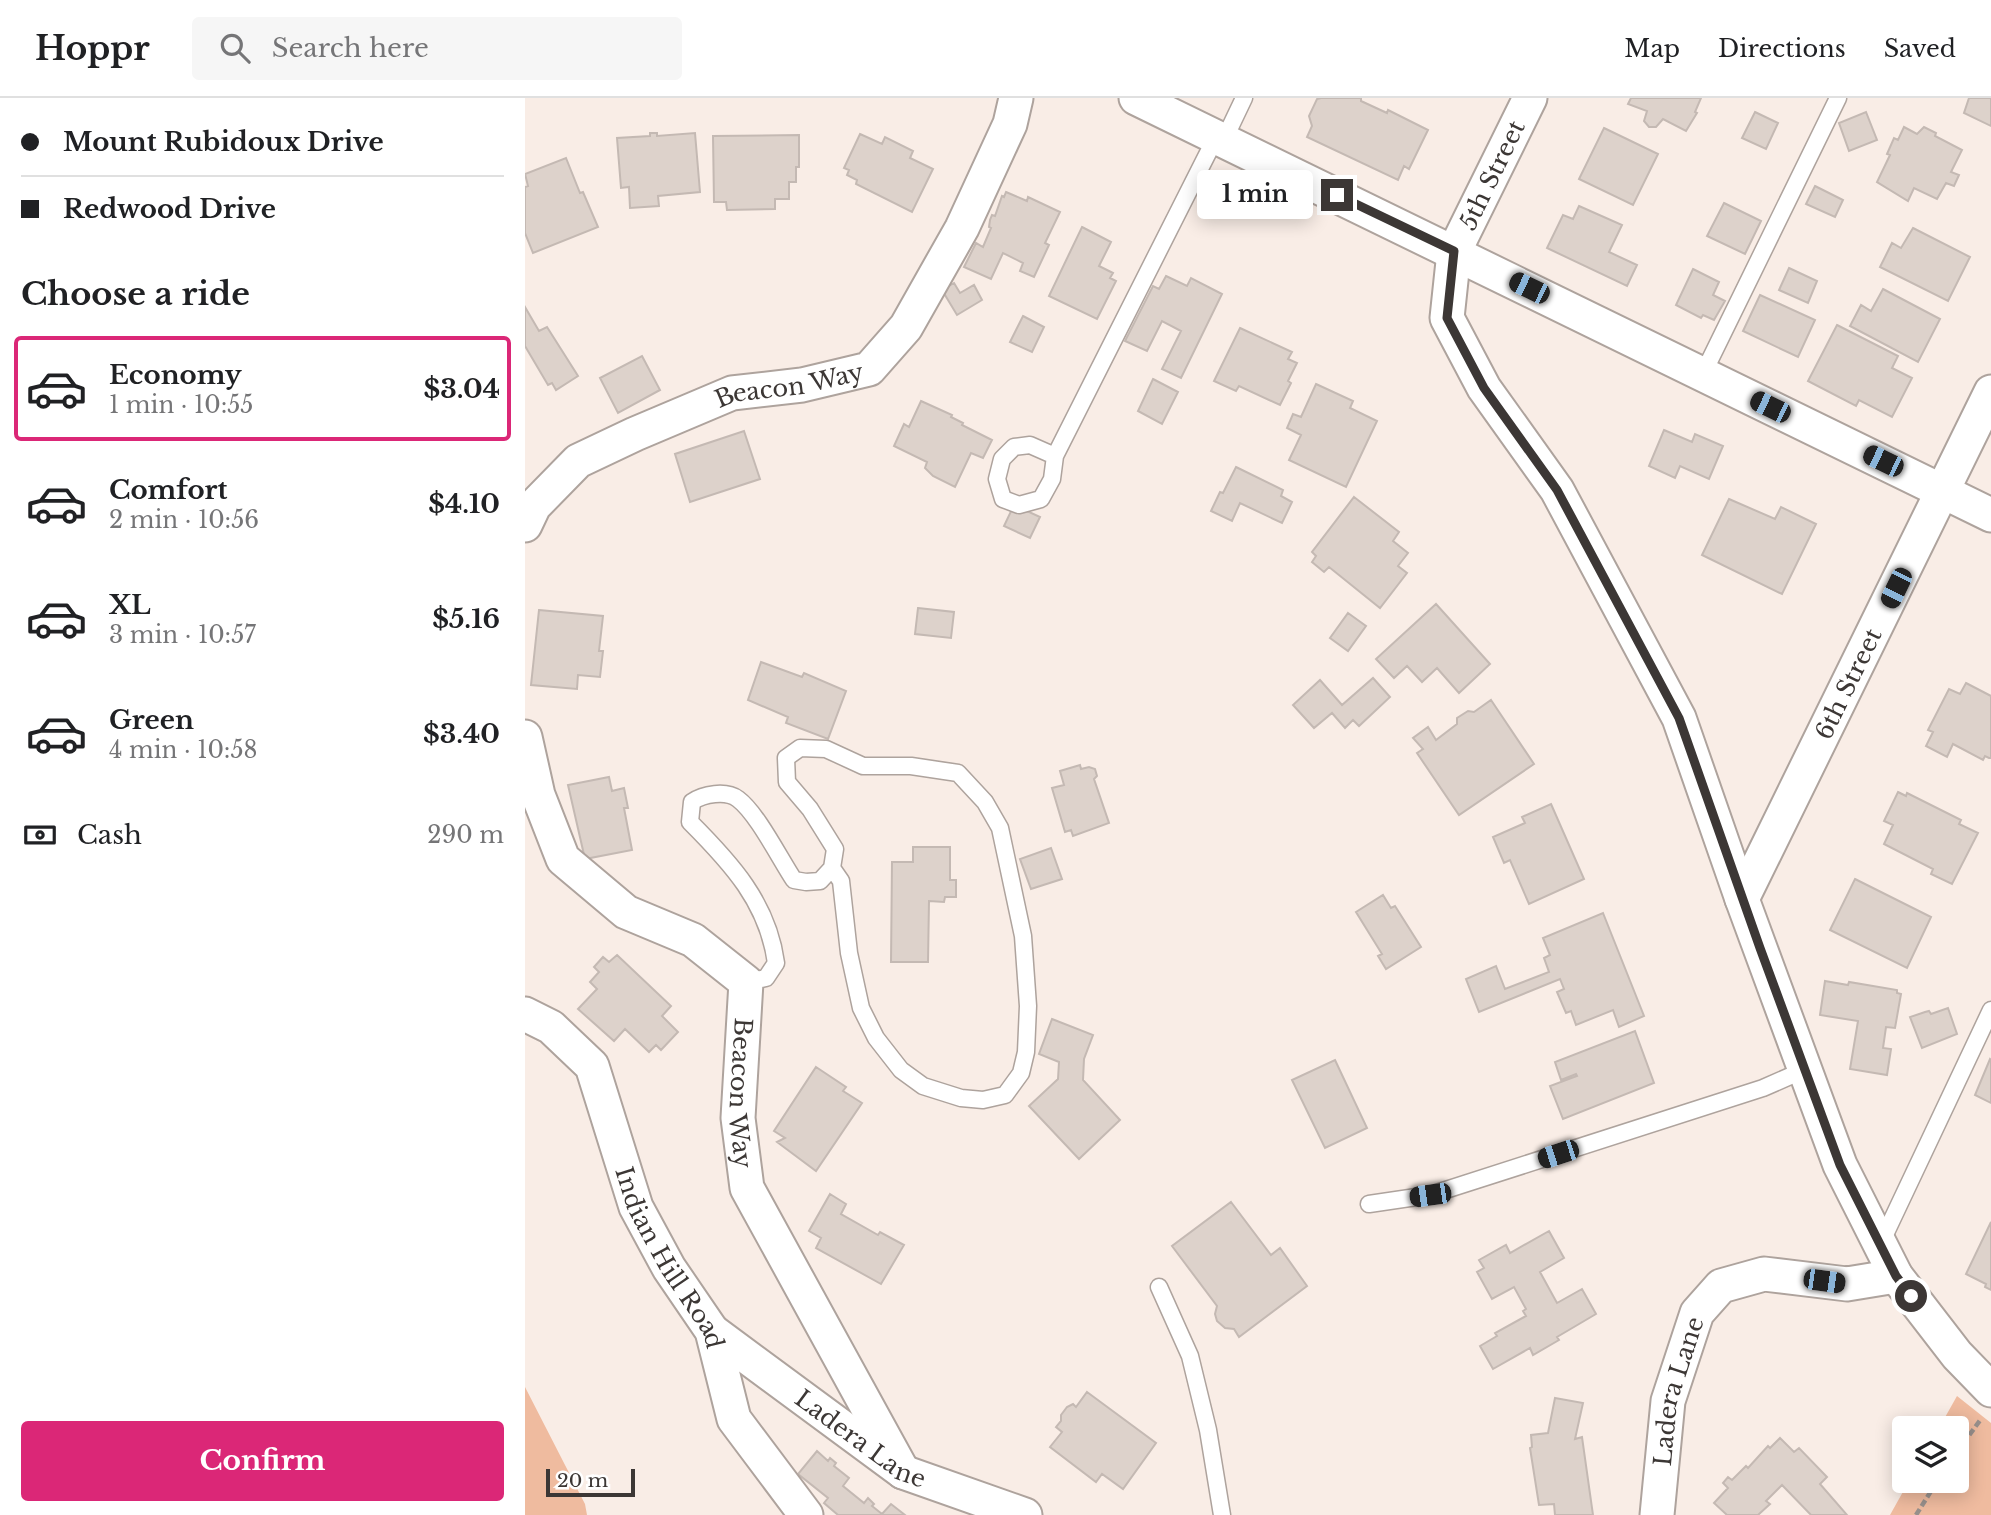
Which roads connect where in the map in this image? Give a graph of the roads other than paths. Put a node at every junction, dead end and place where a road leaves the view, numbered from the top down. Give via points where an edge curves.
1 (1016, 98) edge
2 (1136, 98) edge
3 (1244, 98) edge
4 (1530, 98) edge
5 (1838, 98) edge
6 (1220, 139) junction
7 (1454, 251) junction
8 (1703, 373) junction
9 (1991, 392) edge
10 (1055, 456) dead end
11 (1944, 491) junction
12 (1991, 515) edge
13 (525, 525) edge
14 (525, 737) edge
15 (832, 868) junction
16 (1742, 899) junction
17 (746, 982) junction
18 (1991, 1010) edge
19 (525, 1014) edge
20 (1804, 1070) junction
21 (1369, 1204) dead end
22 (1880, 1245) junction
23 (1896, 1276) junction
24 (1159, 1287) dead end
25 (712, 1331) junction
26 (1987, 1404) edge
27 (903, 1472) junction
28 (806, 1515) edge
29 (1025, 1515) edge
30 (1222, 1515) edge
31 (1657, 1515) edge

1 - 13 street, Beacon Way via 1010,124 962,228 907,327 869,369 802,385 733,393 635,434 578,461 534,506
2 - 6 street
3 - 6 lane
4 - 7 street, 5th Street
5 - 8 lane
6 - 7 street
6 - 10 lane
7 - 8 street
7 - 16 street via 1447,318 1484,388 1557,490 1679,718
8 - 11 street
9 - 11 street, 6th Street
11 - 12 street
11 - 16 street, 6th Street
14 - 17 street, Beacon Way via 538,795 563,859 626,912 693,940
15 - 15 lane via 835,849 787,782 786,758 800,748 825,749 863,766 911,766 958,773 985,802 1000,828 1023,936 1028,1006 1021,1073 1005,1095 961,1098 923,1086 901,1070 876,1038 861,1008 841,881
15 - 17 lane via 820,881 794,880 737,798 720,794 692,802 690,821 722,854 759,906 773,945 776,963 766,978
16 - 20 street
17 - 27 street, Beacon Way via 739,1118 747,1188
18 - 22 lane
19 - 25 street, Indian Hill Road via 551,1027 592,1066 636,1207 669,1268
20 - 21 lane via 1763,1088 1430,1195
20 - 22 street via 1840,1165
22 - 23 street
23 - 26 street via 1957,1355
23 - 31 street, Ladera Lane via 1847,1284 1764,1273 1721,1286 1697,1313 1668,1401
24 - 30 lane via 1189,1356 1208,1430
25 - 27 street, Ladera Lane
25 - 28 street, Indian Hill Road via 734,1419
27 - 29 street, Ladera Lane

